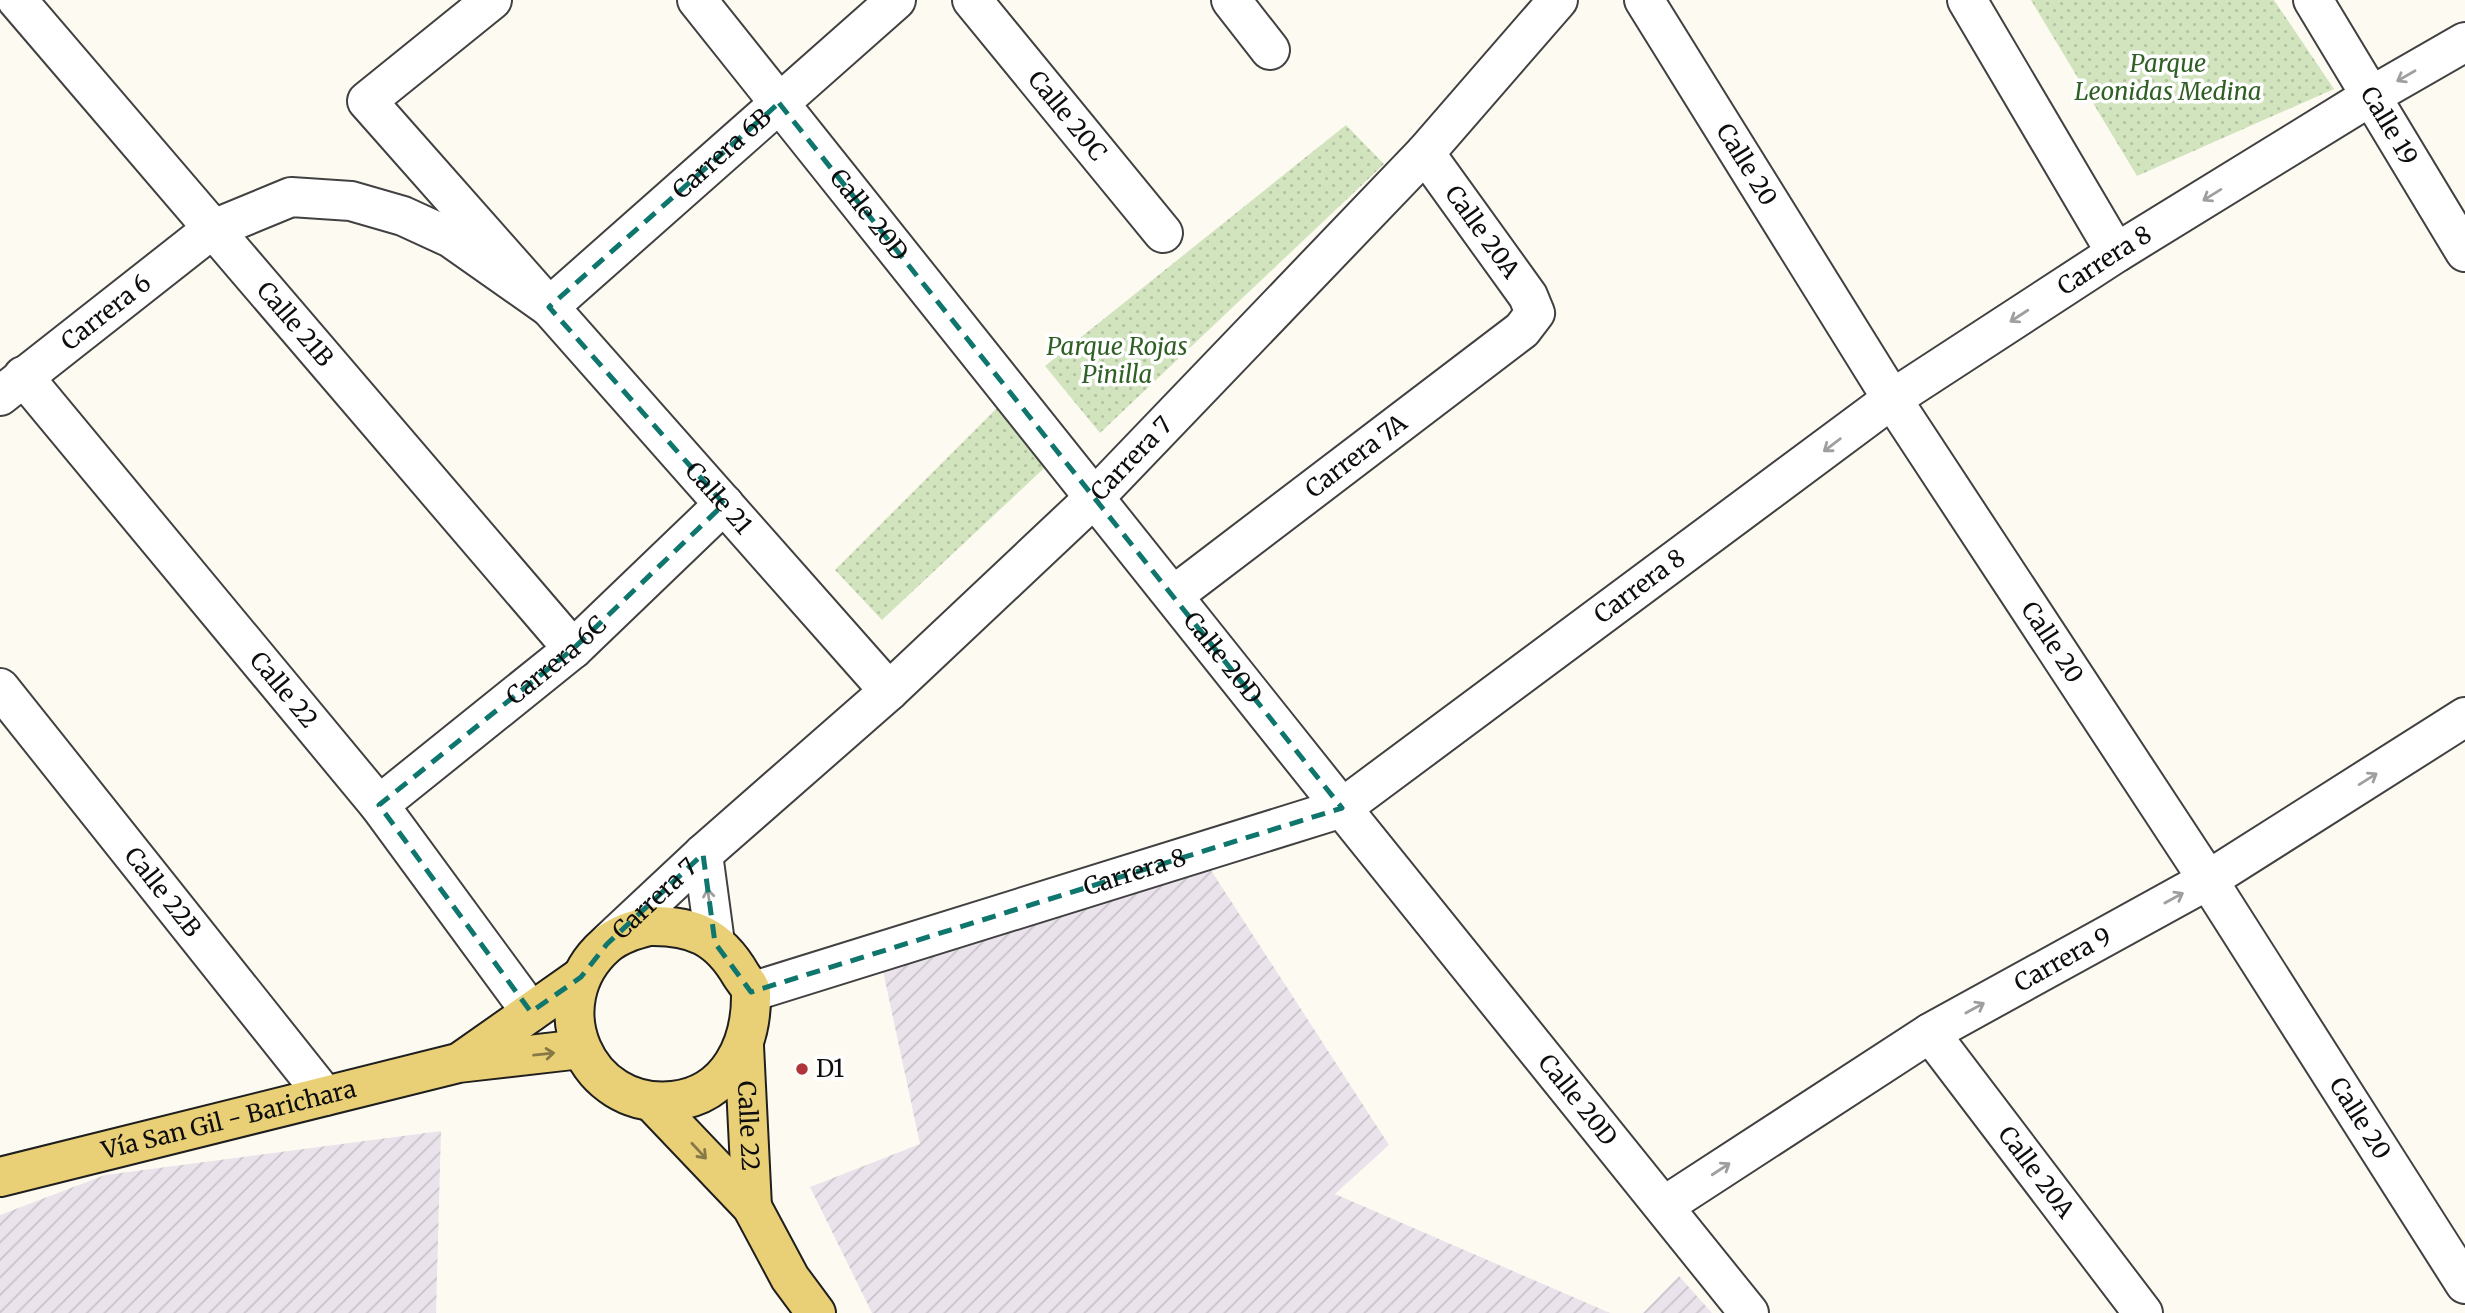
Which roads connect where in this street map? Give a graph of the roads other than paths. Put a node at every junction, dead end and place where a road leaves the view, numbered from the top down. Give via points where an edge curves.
1 (17, 0) edge
2 (492, 0) edge
3 (697, 0) edge
4 (896, 0) edge
5 (972, 0) edge
6 (1231, 0) edge
7 (1558, 0) edge
8 (1644, 0) edge
9 (1967, 0) edge
10 (2313, 0) edge
11 (2465, 42) edge
12 (1270, 50) dead end
13 (2371, 96) junction
14 (779, 103) junction
15 (1425, 153) junction
16 (211, 230) junction
17 (1163, 233) dead end
18 (2465, 252) edge
19 (2116, 253) junction
20 (549, 307) junction
21 (1535, 313) joint
22 (11, 386) edge
23 (1892, 399) junction
24 (1095, 497) junction
25 (724, 504) junction
26 (1174, 595) junction
27 (573, 649) junction
28 (0, 689) edge
29 (889, 691) junction
30 (2465, 717) edge
31 (379, 804) junction
32 (1342, 808) junction
33 (703, 855) junction
34 (2208, 880) junction
35 (715, 943) junction
36 (607, 944) junction
37 (581, 977) junction
38 (751, 992) junction
39 (531, 1012) junction
40 (1930, 1033) junction
41 (744, 1046) junction
42 (581, 1049) junction
43 (458, 1063) junction
44 (325, 1096) junction
45 (652, 1102) junction
46 (0, 1177) edge
47 (1664, 1206) junction
48 (752, 1208) junction
49 (2465, 1284) edge
50 (816, 1313) edge
51 (1749, 1313) edge
52 (2143, 1313) edge

1 - 16 street, Calle 21B
2 - 20 street, Calle 21 via 367,101
3 - 14 street, Calle 20D
4 - 14 street, Carrera 6B
5 - 17 street, Calle 20C
6 - 12 street
7 - 15 street, Carrera 7
8 - 23 street, Calle 20
9 - 19 street
10 - 13 street, Calle 19
11 -> 13 street, Carrera 8
13 - 18 street, Calle 19
13 -> 19 street, Carrera 8
14 - 20 street, Carrera 6B
14 - 24 street, Calle 20D
15 - 21 street, Calle 20A via 1528,296
15 - 24 street, Carrera 7
16 - 20 street, Calle 21 via 291,197 351,201 403,216 452,238
16 - 22 street, Carrera 6
16 - 27 street, Calle 21B
19 -> 23 street, Carrera 8
20 - 25 street, Calle 21
21 - 26 street, Carrera 7A via 1522,330
22 - 31 street, Calle 22
23 -> 32 street, Carrera 8
23 - 34 street, Calle 20
24 - 26 street, Calle 20D
24 - 29 street, Carrera 7
25 - 27 street, Carrera 6C
25 - 29 street, Calle 21
26 - 32 street, Calle 20D
27 - 31 street, Carrera 6C
28 - 44 street, Calle 22B
29 - 33 street, Carrera 7
34 -> 30 street, Carrera 9
31 - 39 street, Calle 22
32 - 38 street, Carrera 8
32 - 47 street, Calle 20D
35 -> 33 street, Carrera 7
33 - 36 street, Carrera 7
40 -> 34 street, Carrera 9
34 - 49 street, Calle 20
35 - 36 main road via 695,931 649,926
35 - 38 main road via 732,958
36 - 37 main road
37 - 39 main road, Vía San Gil - Barichara
37 - 42 main road via 575,1000
38 - 41 main road
39 - 43 main road, Vía San Gil - Barichara
47 -> 40 street, Carrera 9
40 - 52 street, Calle 20A
41 - 45 main road via 717,1083 697,1095
41 - 48 main road, Calle 22
43 -> 42 main road, Vía San Gil - Barichara
42 - 45 main road via 609,1085
43 - 44 main road, Vía San Gil - Barichara
44 - 46 main road, Vía San Gil - Barichara
45 -> 48 main road, Calle 22
47 - 51 street, Calle 20D
48 - 50 main road, Calle 22 via 790,1278

